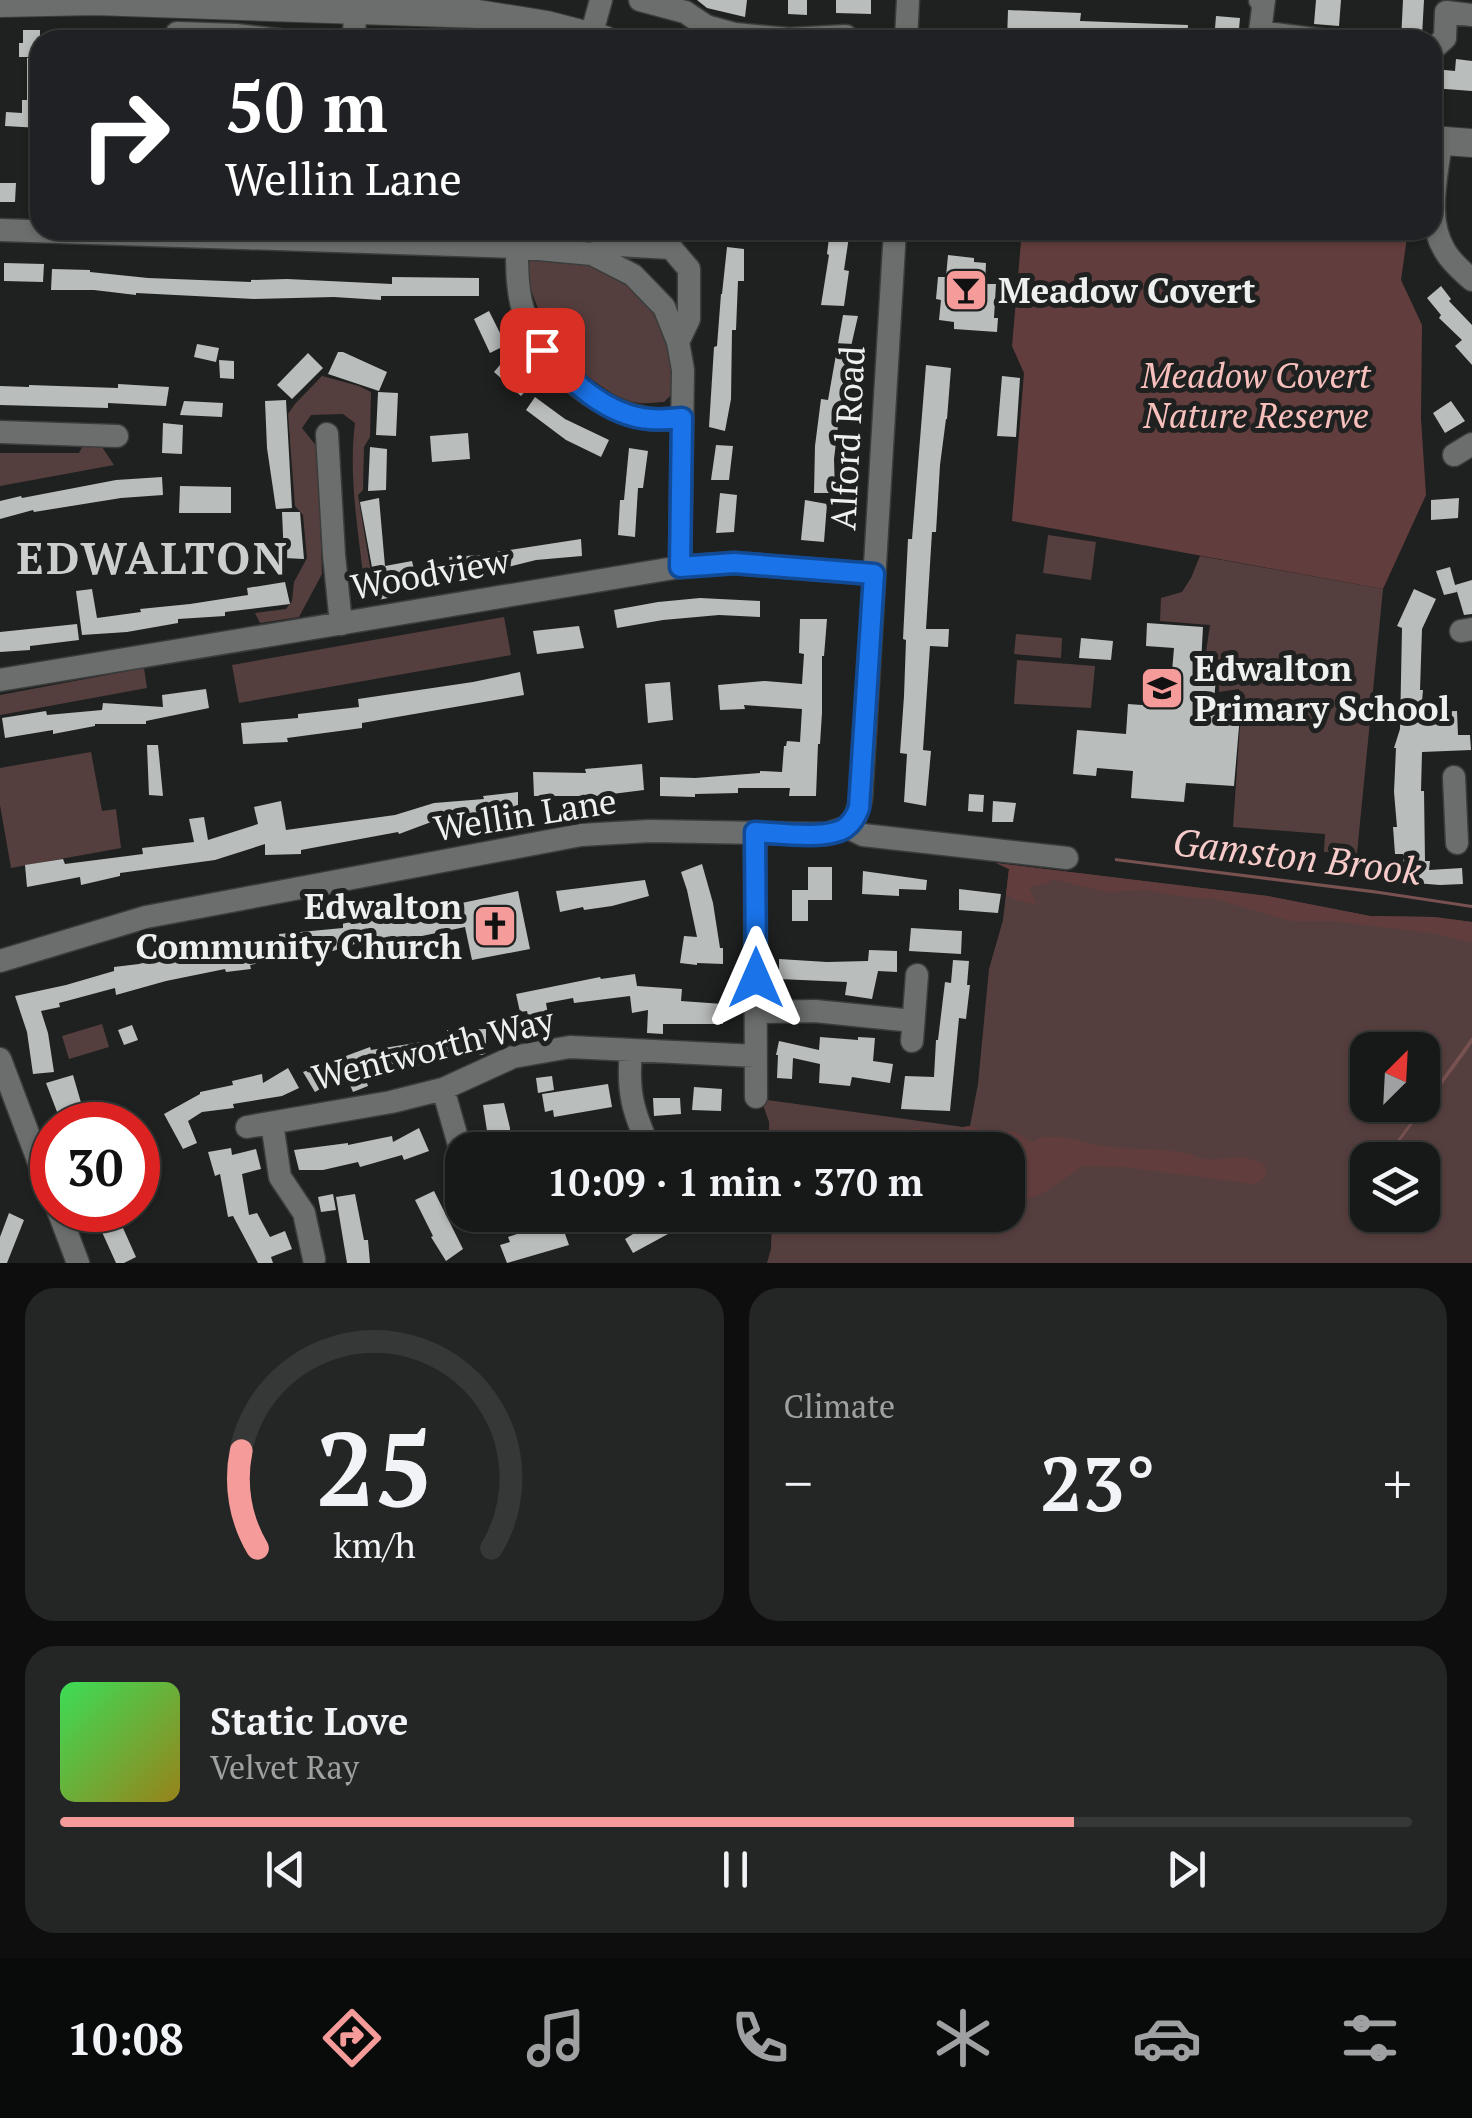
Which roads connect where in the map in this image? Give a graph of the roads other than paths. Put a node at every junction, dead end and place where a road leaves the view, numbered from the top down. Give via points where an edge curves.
1 (600, 0) edge
2 (640, 0) edge
3 (908, 0) edge
4 (1270, 1) edge
5 (0, 3) edge
6 (688, 6) edge
7 (1447, 6) edge
8 (355, 8) junction
9 (1472, 15) edge
10 (354, 30) edge
11 (569, 30) edge
12 (598, 30) edge
13 (721, 30) edge
14 (906, 30) edge
15 (1262, 30) edge
16 (1442, 41) edge
17 (1442, 141) edge
18 (1472, 143) edge
19 (0, 230) edge
20 (30, 231) edge
21 (304, 240) edge
22 (894, 240) edge
23 (1440, 240) edge
24 (517, 247) junction
25 (592, 254) junction
26 (1472, 280) edge
27 (678, 342) junction
28 (682, 418) junction
29 (0, 432) edge
30 (327, 434) dead end
31 (117, 436) dead end
32 (680, 567) junction
33 (874, 574) junction
34 (341, 624) junction
35 (0, 680) edge
36 (1454, 778) dead end
37 (847, 827) junction
38 (1462, 831) edge
39 (755, 832) junction
40 (1067, 858) dead end
41 (0, 961) edge
42 (917, 975) dead end
43 (756, 1012) junction
44 (631, 1050) junction
45 (756, 1056) junction
46 (0, 1059) edge
47 (444, 1090) junction
48 (756, 1096) dead end
49 (272, 1123) junction
50 (247, 1127) dead end
51 (456, 1132) edge
52 (642, 1132) edge
53 (30, 1139) edge
54 (66, 1232) edge
55 (318, 1262) edge
56 (77, 1263) edge

1 - 12 street
2 - 6 street
3 - 14 street
4 - 15 street
5 - 8 street
6 - 13 street via 706,26
7 - 9 street
7 - 16 street
8 - 10 street
8 - 11 street via 478,14
17 - 18 street
19 - 20 street
21 - 24 street
22 - 33 street, Alford Road
23 - 26 street
24 - 25 street
24 - 28 street via 524,314 542,350 574,384 647,420
25 - 27 street via 633,275 664,307
25 - 27 street via 618,245 670,248 689,269 688,319
27 - 28 street
28 - 32 street
29 - 31 street
30 - 34 street
32 - 33 street, Woodview via 734,563
32 - 34 street, Woodview
33 - 37 street, Alford Road via 860,799
34 - 35 street, Woodview
36 - 38 street
37 - 39 street, Wellin Lane via 826,834
37 - 40 street, Wellin Lane via 863,835
39 - 41 street, Wellin Lane via 581,835 146,917
39 - 43 street
42 - 43 street via 913,1031 815,1010
43 - 45 street
44 - 45 street, Wentworth Way
44 - 47 street, Wentworth Way via 570,1047 513,1057
44 - 52 street via 628,1082
45 - 48 street
46 - 53 street
47 - 49 street, Wentworth Way
47 - 51 street
49 - 50 street, Wentworth Way
49 - 55 street via 280,1177 304,1214
54 - 56 street

